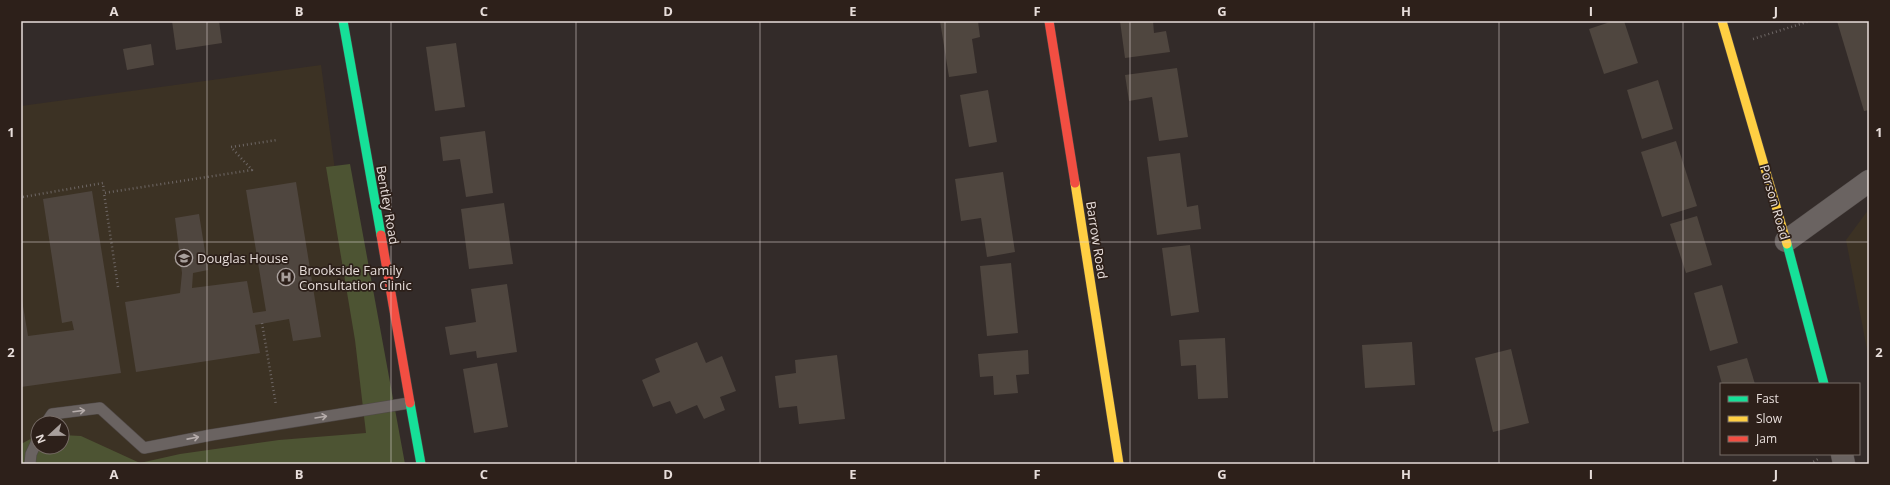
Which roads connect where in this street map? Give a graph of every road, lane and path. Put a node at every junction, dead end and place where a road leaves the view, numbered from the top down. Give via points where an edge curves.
1 (343, 21) edge
2 (1049, 21) edge
3 (1722, 21) edge
4 (1810, 21) edge
5 (1730, 46) junction
6 (277, 140) dead end
7 (1869, 181) edge
8 (104, 193) junction
9 (24, 197) dead end
10 (1786, 241) junction
11 (118, 287) dead end
12 (262, 324) dead end
13 (1824, 383) edge
14 (409, 403) junction
15 (51, 415) edge
16 (279, 424) junction
17 (421, 464) edge
18 (1119, 464) edge

1 - 14 street, Bentley Road
2 - 18 street, Barrow Road
3 - 5 street, Porson Road
4 - 5 path
5 - 10 street, Porson Road
6 - 8 path via 231,147 252,170
7 - 10 street
8 - 9 path via 103,183
8 - 11 path
10 - 13 street, Porson Road
12 - 16 path
16 -> 14 lane
14 - 17 street, Bentley Road
15 -> 16 lane via 100,408 144,448

